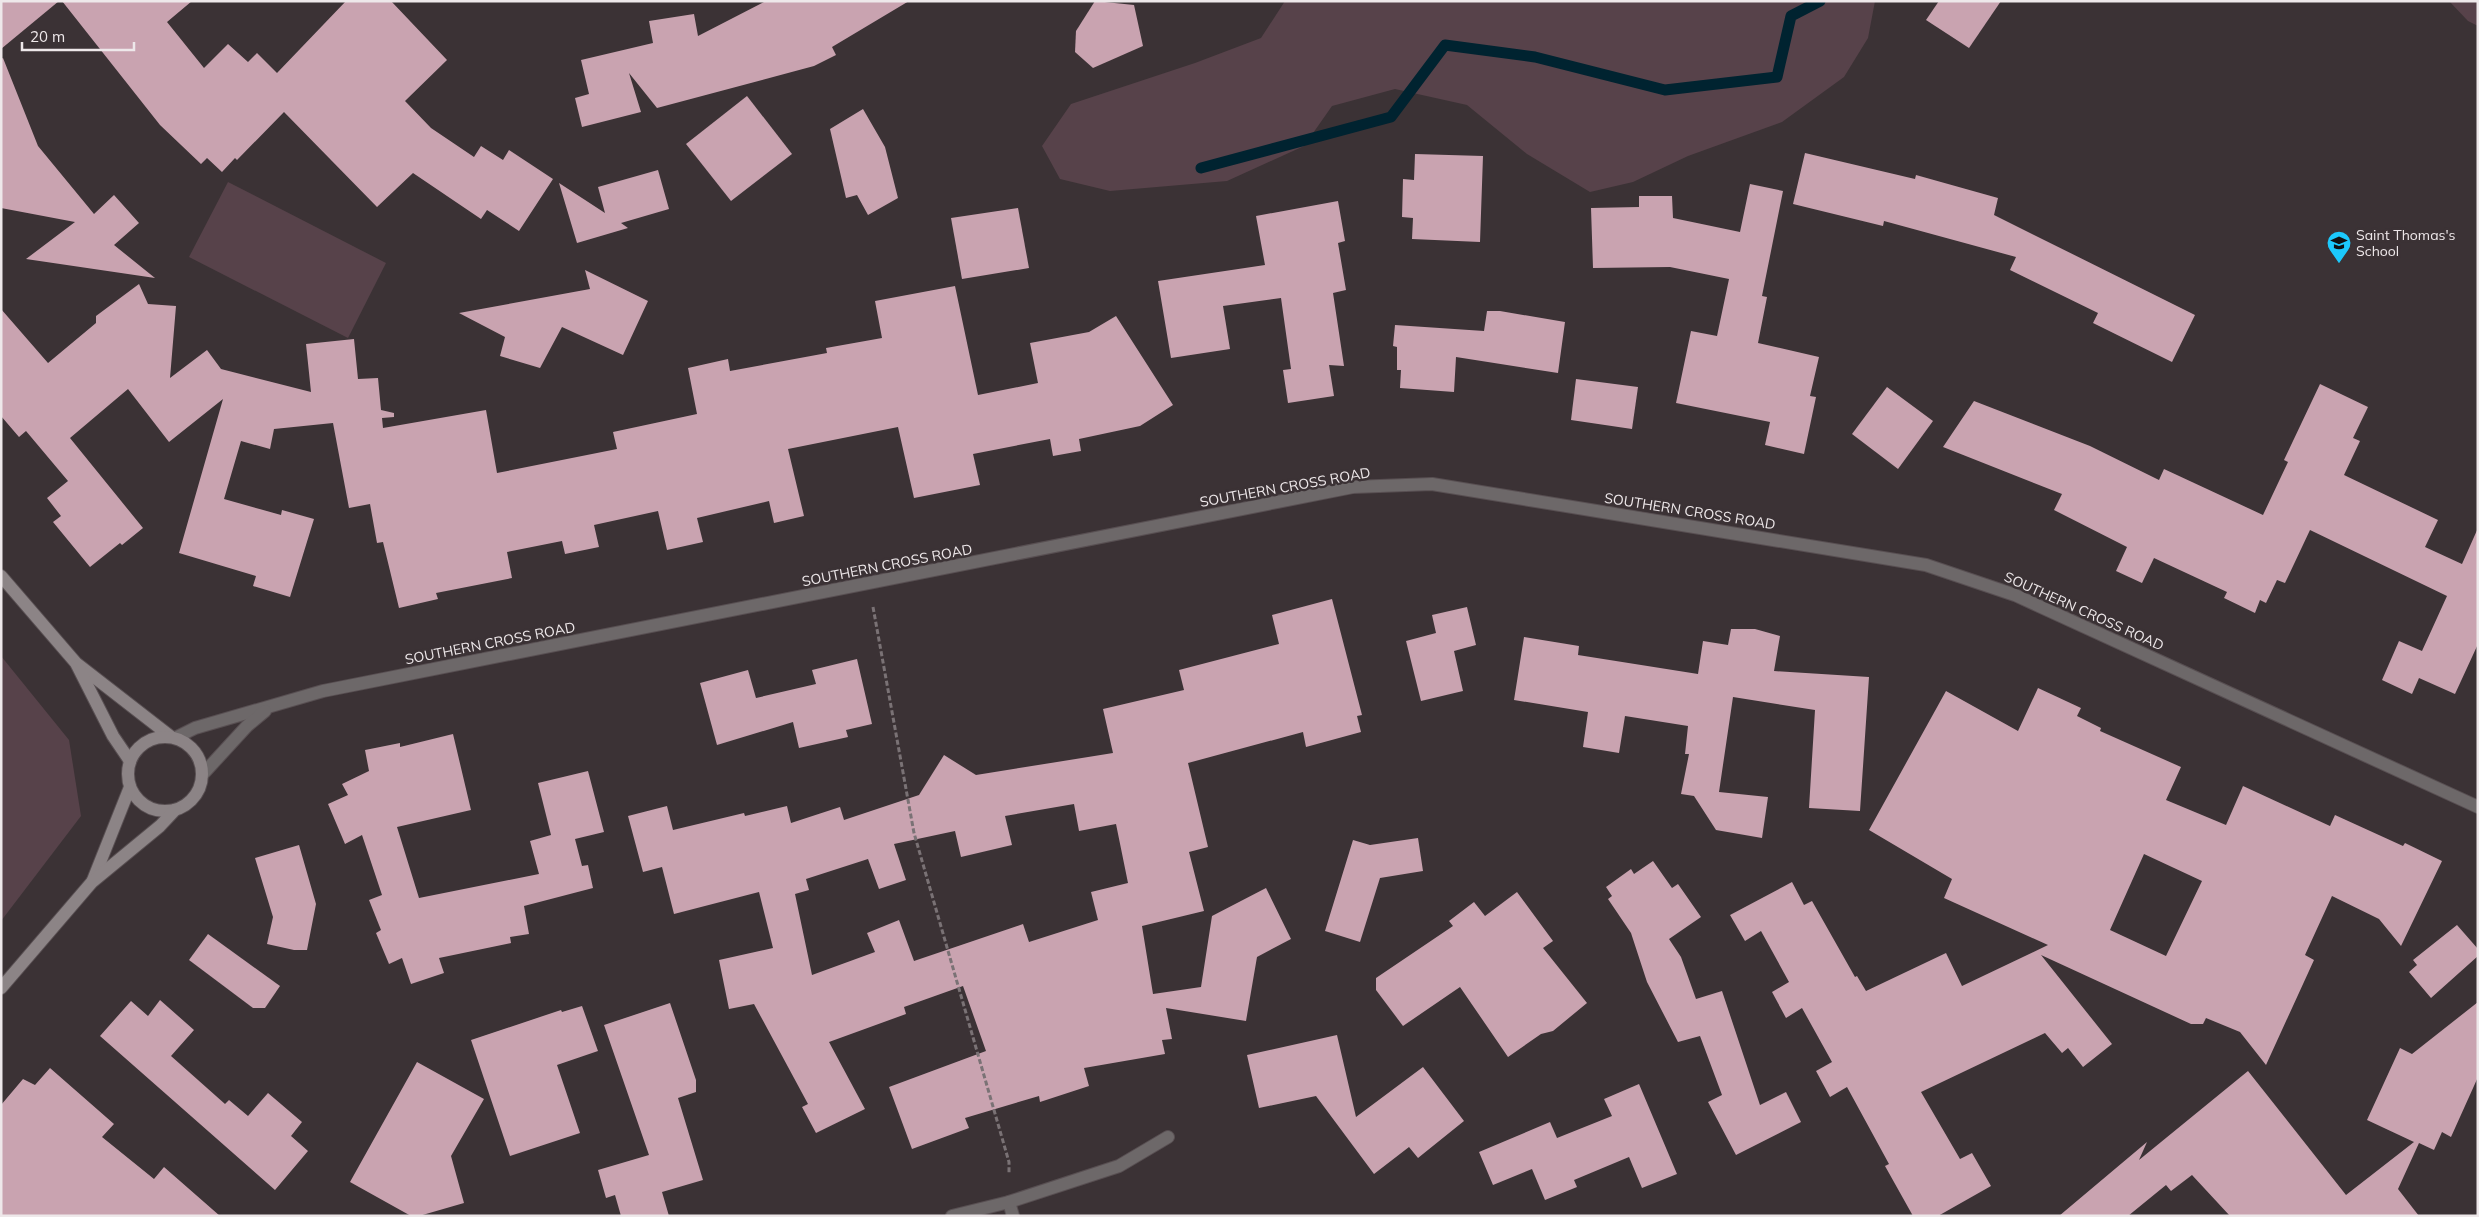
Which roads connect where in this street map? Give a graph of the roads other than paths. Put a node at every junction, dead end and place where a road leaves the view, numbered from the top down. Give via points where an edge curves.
1 (1, 576) edge
2 (76, 663) junction
3 (269, 708) junction
4 (172, 737) junction
5 (130, 762) junction
6 (202, 775) junction
7 (130, 788) junction
8 (2478, 807) edge
9 (175, 810) junction
10 (92, 882) junction
11 (1, 988) edge
12 (1168, 1137) dead end
13 (1009, 1202) junction
14 (952, 1216) edge
15 (1014, 1216) edge

1 - 2 street
2 - 4 street
2 - 5 street
3 - 4 street, SOUTHERN CROSS ROAD
3 - 6 street, SOUTHERN CROSS ROAD via 247,726
3 - 8 street, SOUTHERN CROSS ROAD via 323,691 1353,488 1432,484 1926,565 2015,595
4 - 5 street via 155,737 142,744
4 - 6 street via 184,741 194,751 202,764
5 - 7 street
6 - 9 street via 198,792 188,804
7 - 9 street via 146,807 160,811
7 - 10 street
9 - 10 street via 147,838
10 - 11 street
12 - 13 street via 1119,1166
13 - 14 street
13 - 15 street

